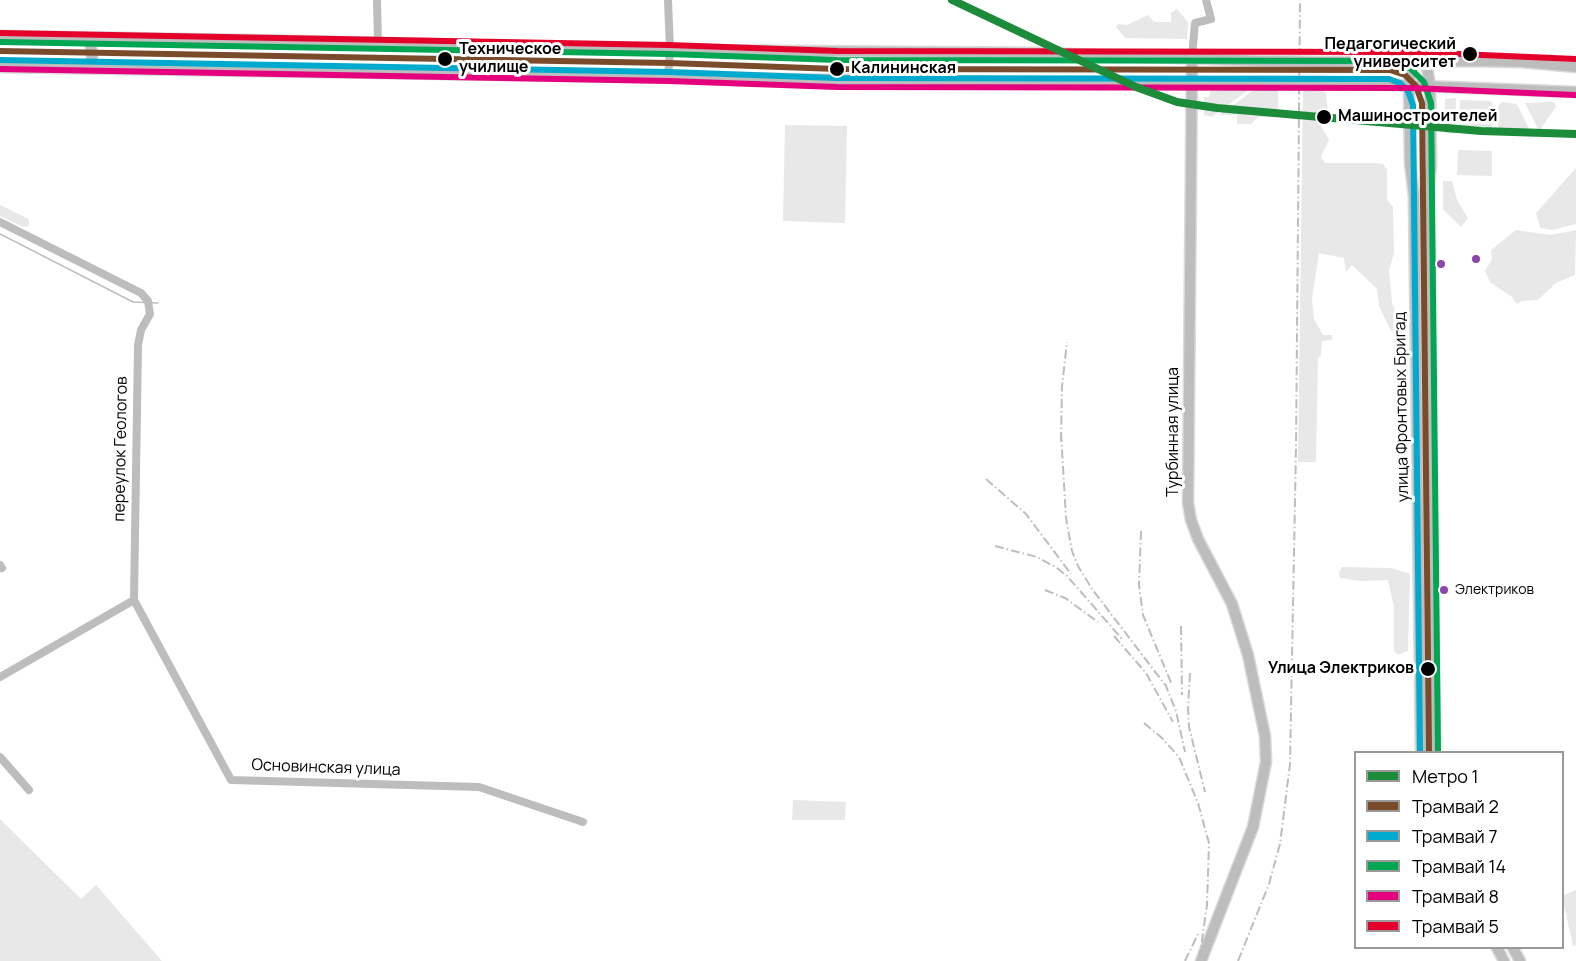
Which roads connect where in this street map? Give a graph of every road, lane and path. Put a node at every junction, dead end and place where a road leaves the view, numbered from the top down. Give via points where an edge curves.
1 (377, 0) edge
2 (668, 0) edge
3 (1206, 0) edge
4 (0, 36) edge
5 (87, 38) junction
6 (378, 44) junction
7 (670, 50) junction
8 (1192, 57) junction
9 (1412, 61) junction
10 (1426, 61) junction
11 (0, 67) edge
12 (1576, 67) edge
13 (87, 68) junction
14 (668, 77) junction
15 (1192, 84) junction
16 (1409, 86) junction
17 (1430, 87) junction
18 (1576, 92) edge
19 (0, 222) edge
20 (134, 600) junction
21 (0, 677) edge
22 (1421, 751) edge
23 (1435, 751) edge
24 (0, 757) edge
25 (29, 790) dead end
26 (583, 822) dead end
27 (1201, 961) edge

1 - 6 street
2 - 7 street
3 - 8 street via 1211,20 1194,23
4 - 5 main road
5 - 6 main road
5 - 13 main road via 92,59
6 - 7 main road
7 - 8 main road
7 - 14 street
8 - 9 main road, bridge
8 - 15 main road, Турбинная улица
9 - 10 main road
9 - 16 main road, улица Фронтовых Бригад
10 - 12 main road
10 - 17 main road, улица Фронтовых Бригад
11 - 13 main road
13 - 14 main road
14 - 15 main road
15 - 16 main road, bridge via 1321,82
15 - 27 main road, Турбинная улица via 1188,503 1198,539 1232,604 1248,655 1265,736 1266,762 1253,827
16 - 17 main road
16 - 22 main road, улица Фронтовых Бригад via 1414,196
17 - 18 main road
17 - 23 main road, улица Фронтовых Бригад via 1431,166 1427,201
19 - 20 street, переулок Геологов via 141,293 148,301 150,314 138,345
20 - 21 street
20 - 26 street, Основинская улица via 231,780 479,787
24 - 25 street

